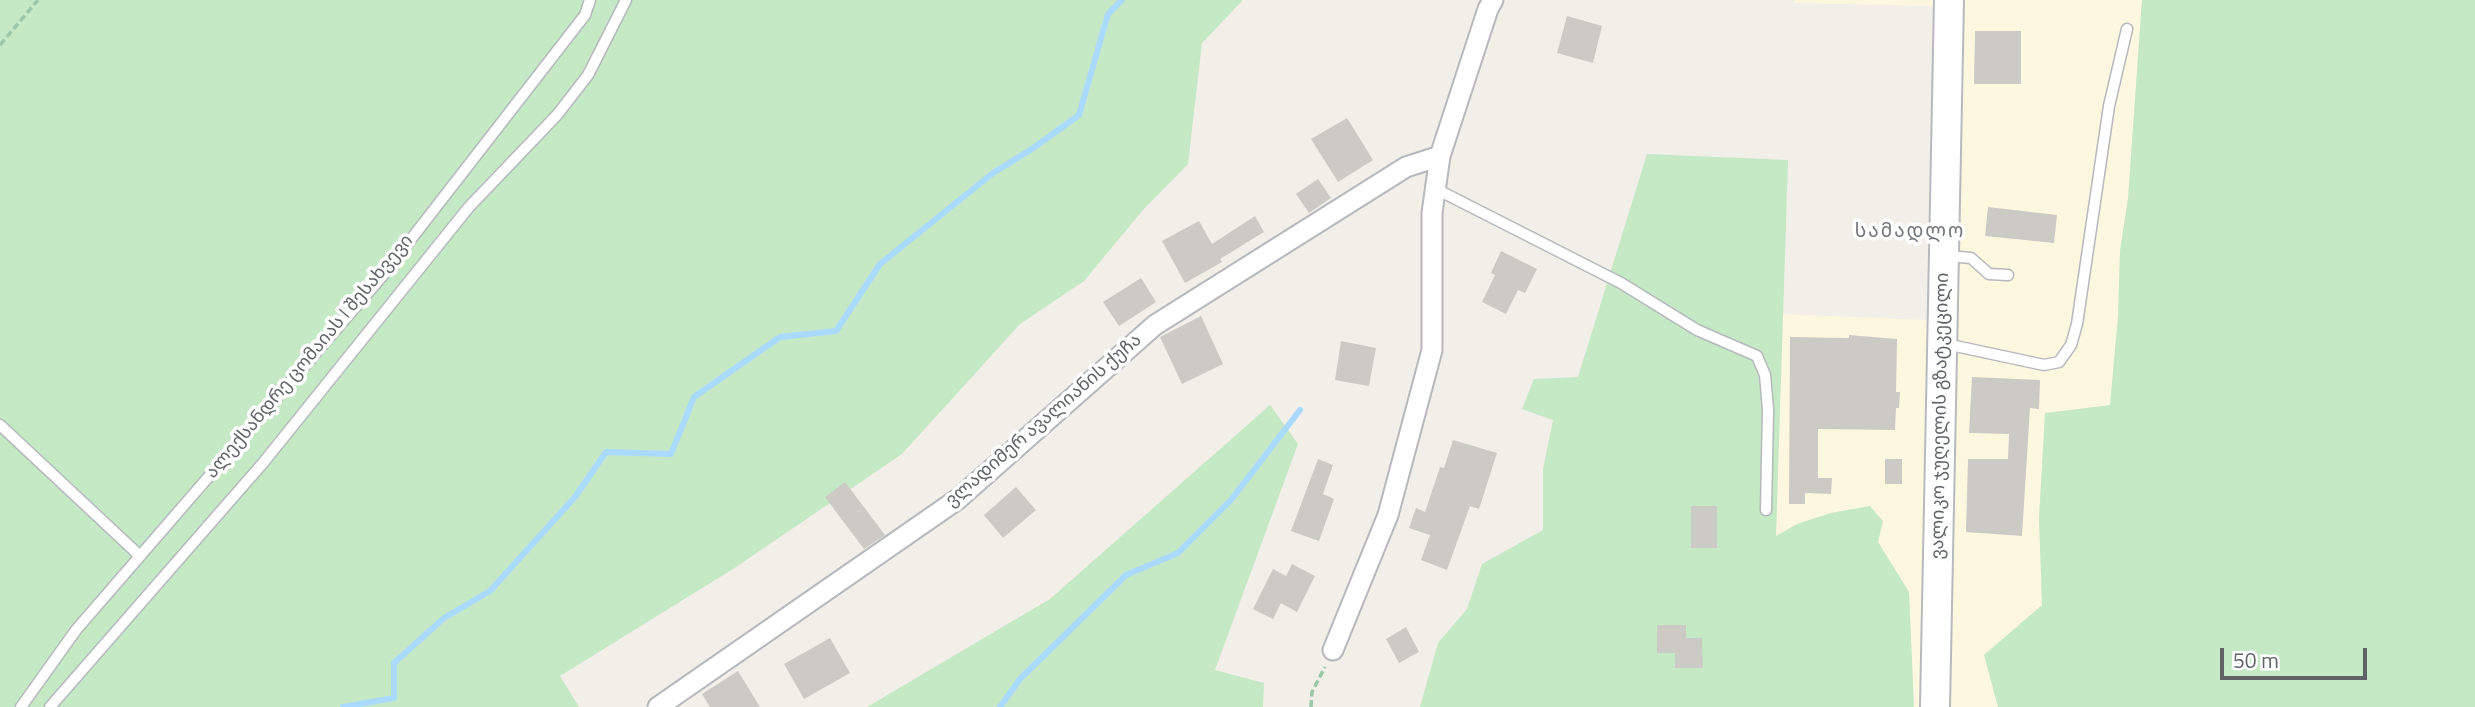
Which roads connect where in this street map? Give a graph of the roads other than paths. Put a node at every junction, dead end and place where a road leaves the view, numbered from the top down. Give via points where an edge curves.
1 (590, 0) edge
2 (626, 0) edge
3 (1493, 0) edge
4 (1949, 0) edge
5 (2127, 29) dead end
6 (1440, 156) junction
7 (1436, 188) junction
8 (1944, 255) junction
9 (2008, 275) dead end
10 (1942, 343) junction
11 (0, 425) edge
12 (1766, 510) dead end
13 (140, 555) junction
14 (1333, 650) road end
15 (21, 707) edge
16 (50, 707) edge
17 (658, 707) edge
18 (1935, 707) edge

1 - 13 lane, ალექსანდრე ცომაიას I შესახვევი via 585,15 384,274
2 - 16 lane via 588,75 557,115 469,207 264,463
3 - 6 street
4 - 8 main road, ვალიკო ჯუღელის გზატკეცილი
5 - 10 lane via 2109,106 2071,345 2059,362 2044,365
6 - 7 street
6 - 17 street, ვლადიმერ ავალიანის ქუჩა via 1406,167 1155,325 958,499
7 - 12 lane via 1621,283 1697,330 1757,356 1765,375 1768,409
7 - 14 street via 1432,349 1388,515
8 - 9 lane via 1971,258 1989,274
8 - 10 main road, ვალიკო ჯუღელის გზატკეცილი
10 - 18 main road, ვალიკო ჯუღელის გზატკეცილი
11 - 13 lane
13 - 15 lane, ალექსანდრე ცომაიას I შესახვევი via 76,630

